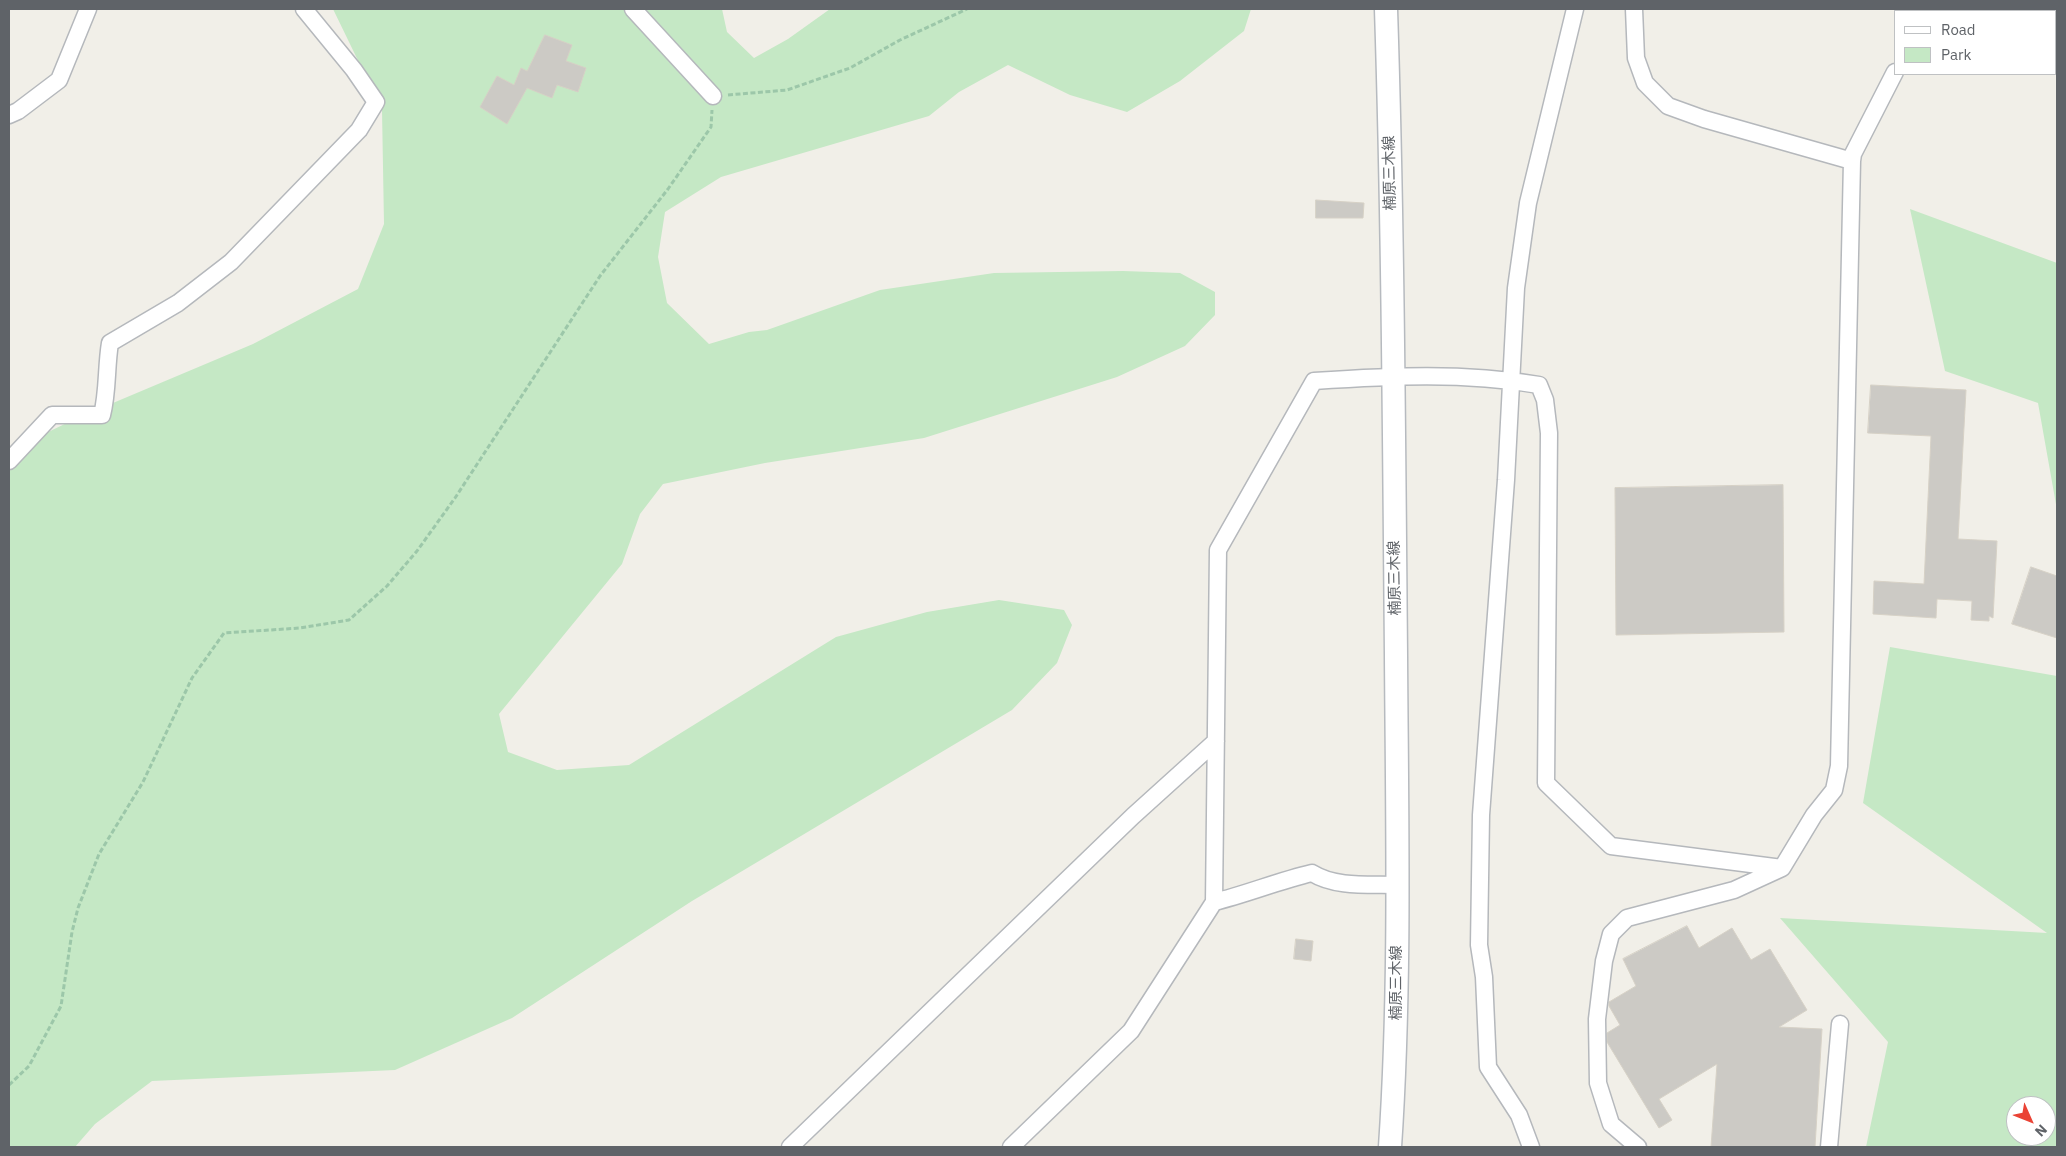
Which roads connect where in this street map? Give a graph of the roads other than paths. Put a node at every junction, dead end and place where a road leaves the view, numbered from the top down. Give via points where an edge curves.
1 (88, 9) edge
2 (304, 9) edge
3 (632, 9) edge
4 (1386, 9) edge
5 (1574, 9) edge
6 (1634, 9) edge
7 (1894, 74) edge
8 (713, 96) road end
9 (9, 114) edge
10 (1852, 161) junction
11 (1392, 376) junction
12 (1512, 381) junction
13 (9, 461) edge
14 (1216, 741) junction
15 (1782, 868) junction
16 (1397, 885) junction
17 (1214, 902) junction
18 (1840, 1024) dead end
19 (790, 1147) edge
20 (1011, 1147) edge
21 (1390, 1147) edge
22 (1531, 1147) edge
23 (1638, 1147) edge
24 (1829, 1147) edge

1 - 9 street via 59,80 18,112
2 - 13 street via 376,102 359,130 231,262 178,303 110,343 102,416 52,416
3 - 8 street
4 - 11 main road, 楠原三木線
5 - 12 street via 1528,203 1516,288
6 - 10 street via 1636,58 1646,84 1668,106
7 - 10 street
10 - 15 street via 1839,766 1834,790
11 - 12 street
11 - 14 street via 1314,381 1218,550
11 - 16 main road, 楠原三木線
12 - 15 street via 1539,385 1546,400 1549,433 1546,783 1611,846
12 - 22 street via 1481,815 1479,945 1484,977 1488,1067 1519,1115
14 - 17 street
14 - 19 street via 1126,823
15 - 23 street via 1734,890 1627,918 1611,934 1604,961 1597,1019 1598,1083 1611,1124
16 - 17 street via 1351,884 1322,879 1312,873
16 - 21 main road, 楠原三木線 via 1396,1030
17 - 20 street via 1131,1031
18 - 24 street

